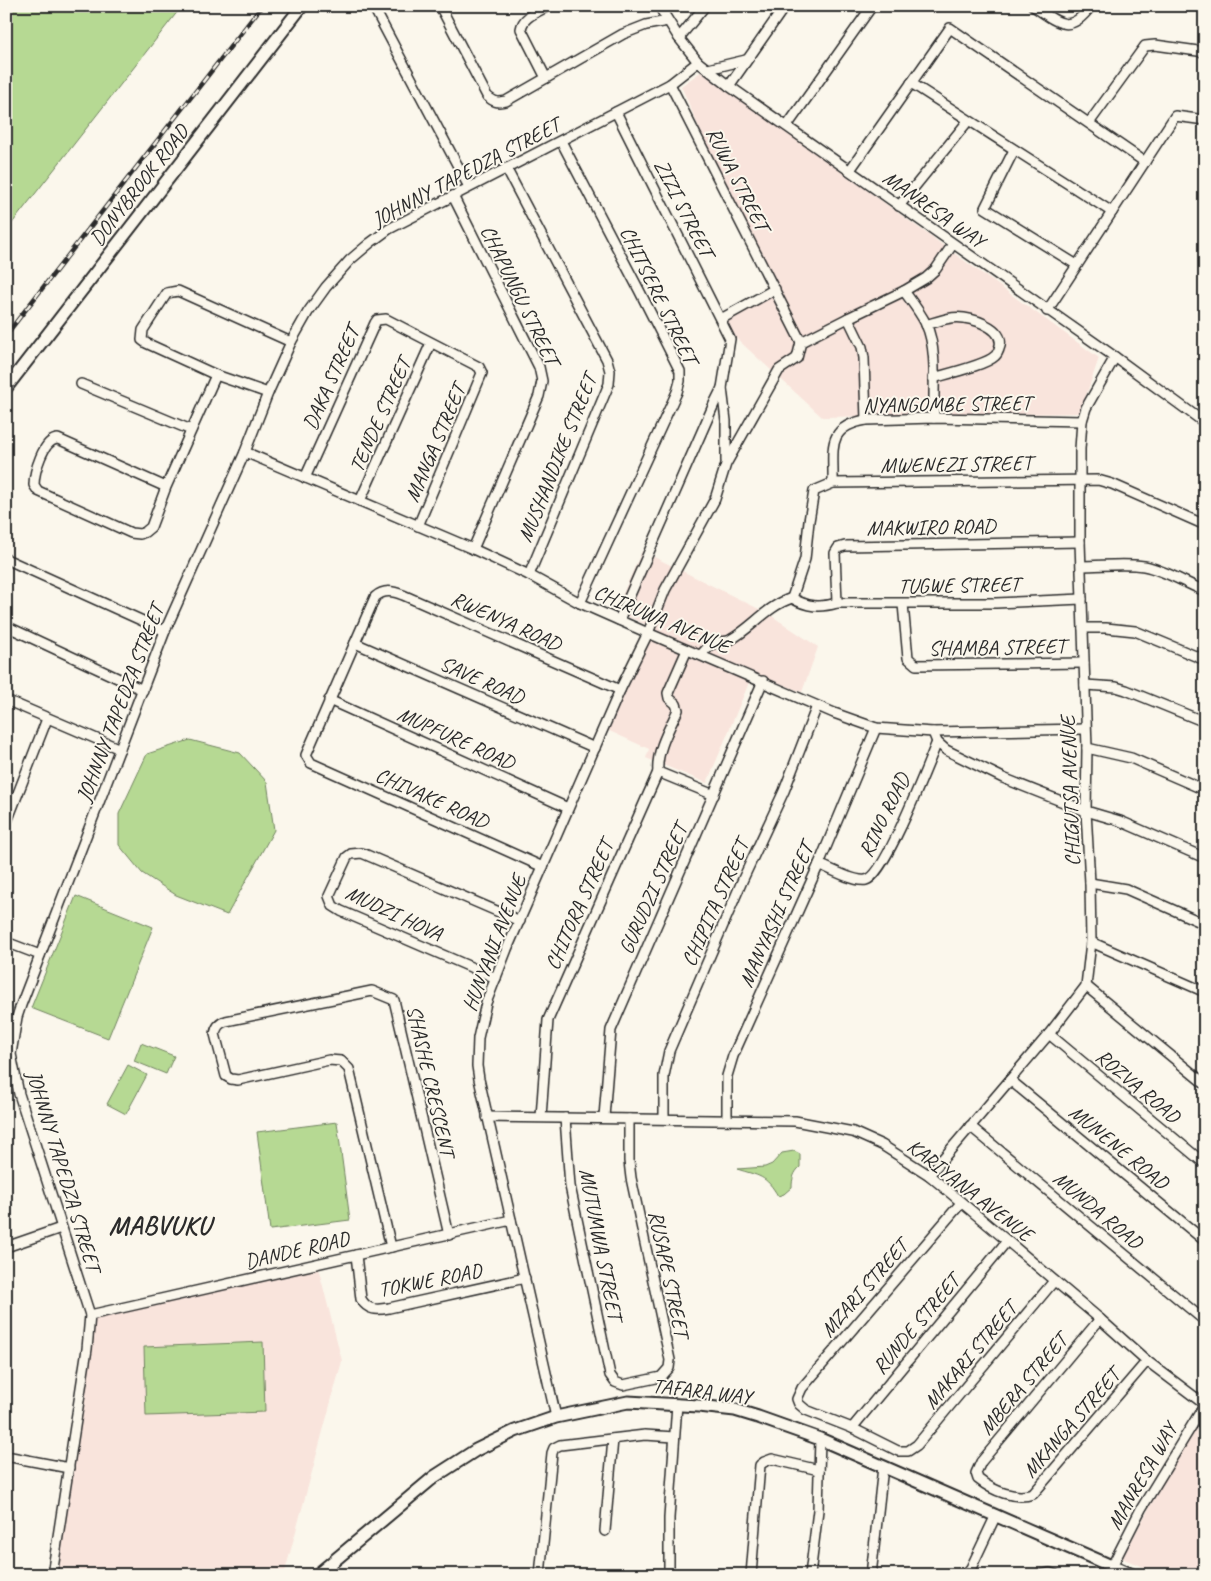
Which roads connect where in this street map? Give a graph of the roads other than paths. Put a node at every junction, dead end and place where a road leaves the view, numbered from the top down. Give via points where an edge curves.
1 (302, 6) edge
2 (374, 6) edge
3 (440, 6) edge
4 (548, 6) edge
5 (659, 6) edge
6 (705, 6) edge
7 (785, 6) edge
8 (872, 6) edge
9 (1033, 6) edge
10 (1091, 6) edge
11 (668, 21) junction
12 (680, 38) junction
13 (1205, 52) edge
14 (746, 60) junction
15 (698, 62) junction
16 (708, 70) junction
17 (546, 78) junction
18 (912, 83) junction
19 (670, 84) junction
20 (730, 86) junction
21 (616, 112) junction
22 (1205, 120) edge
23 (968, 121) junction
24 (1089, 123) junction
25 (787, 126) junction
26 (561, 141) junction
27 (1014, 150) junction
28 (1145, 162) junction
29 (506, 168) junction
30 (850, 170) junction
31 (469, 187) junction
32 (453, 196) junction
33 (899, 206) junction
34 (1112, 212) junction
35 (953, 244) junction
36 (1077, 265) junction
37 (775, 289) junction
38 (904, 291) junction
39 (1047, 311) junction
40 (848, 318) junction
41 (721, 319) junction
42 (926, 325) junction
43 (291, 342) junction
44 (801, 342) junction
45 (431, 343) junction
46 (1115, 357) junction
47 (216, 375) junction
48 (933, 378) junction
49 (81, 384) dead end
50 (6, 388) edge
51 (722, 388) junction
52 (268, 393) junction
53 (934, 418) junction
54 (866, 420) junction
55 (1082, 421) junction
56 (1205, 423) edge
57 (191, 430) junction
58 (245, 452) junction
59 (726, 464) junction
60 (305, 478) junction
61 (1080, 479) junction
62 (834, 483) junction
63 (166, 487) junction
64 (360, 501) junction
65 (1205, 525) edge
66 (418, 526) junction
67 (1080, 542) junction
68 (473, 548) junction
69 (6, 559) edge
70 (1082, 566) junction
71 (529, 575) junction
72 (1205, 592) edge
73 (792, 598) junction
74 (1082, 599) junction
75 (580, 603) junction
76 (837, 603) junction
77 (903, 604) junction
78 (619, 620) junction
79 (6, 626) edge
80 (1083, 628) junction
81 (165, 631) junction
82 (648, 633) junction
83 (355, 643) junction
84 (687, 650) junction
85 (701, 655) junction
86 (1205, 660) edge
87 (1084, 663) junction
88 (762, 681) junction
89 (1085, 685) junction
90 (143, 690) junction
91 (620, 690) junction
92 (6, 700) edge
93 (329, 700) junction
94 (817, 706) junction
95 (47, 719) junction
96 (1205, 722) edge
97 (876, 728) junction
98 (1085, 729) junction
99 (933, 732) junction
100 (937, 742) junction
101 (595, 748) junction
102 (1086, 748) junction
103 (120, 749) junction
104 (658, 772) junction
105 (1205, 790) edge
106 (714, 795) junction
107 (568, 808) junction
108 (1086, 811) junction
109 (6, 824) edge
110 (1205, 858) edge
111 (819, 864) junction
112 (543, 867) junction
113 (1090, 883) junction
114 (520, 921) junction
115 (1205, 924) edge
116 (6, 942) edge
117 (1091, 942) junction
118 (40, 955) junction
119 (496, 978) junction
120 (1086, 986) junction
121 (1205, 992) edge
122 (1049, 1034) junction
123 (9, 1054) edge
124 (1010, 1080) junction
125 (1205, 1084) edge
126 (487, 1117) junction
127 (541, 1117) junction
128 (565, 1118) junction
129 (604, 1118) junction
130 (664, 1118) junction
131 (629, 1119) junction
132 (727, 1120) junction
133 (970, 1126) junction
134 (1205, 1164) edge
135 (928, 1175) junction
136 (961, 1203) junction
137 (511, 1220) junction
138 (61, 1228) junction
139 (449, 1235) junction
140 (1007, 1241) junction
141 (1205, 1241) edge
142 (6, 1247) edge
143 (391, 1247) junction
144 (356, 1255) junction
145 (525, 1278) junction
146 (1054, 1281) junction
147 (90, 1315) junction
148 (1100, 1319) junction
149 (1205, 1321) edge
150 (1147, 1361) junction
151 (610, 1375) joint
152 (677, 1404) junction
153 (1205, 1404) edge
154 (556, 1417) junction
155 (852, 1428) junction
156 (674, 1437) junction
157 (613, 1439) junction
158 (820, 1439) junction
159 (6, 1456) edge
160 (882, 1467) junction
161 (69, 1468) junction
162 (820, 1470) junction
163 (1015, 1496) joint
164 (996, 1515) junction
165 (605, 1531) dead end
166 (1112, 1566) junction
167 (52, 1575) edge
168 (317, 1575) edge
169 (540, 1575) edge
170 (669, 1575) edge
171 (751, 1575) edge
172 (810, 1575) edge
173 (871, 1575) edge
174 (965, 1575) edge
175 (1040, 1575) edge
176 (1056, 1575) edge
177 (1132, 1575) edge

1 - 50 street, DONYBROOK ROAD
2 - 31 street
3 - 17 street via 487,96 494,102 506,101
4 - 17 street via 527,18 521,29
5 - 11 street, MANRESA WAY
6 - 12 street
7 - 14 street
8 - 25 street
9 - 10 street via 1062,24 1083,18
11 - 12 street, MANRESA WAY
11 - 17 street via 633,29
12 - 15 street, MANRESA WAY
13 - 24 street via 1145,46
14 - 16 street
14 - 20 street
15 - 16 street, MANRESA WAY
15 - 19 street, JOHNNY TAPEDZA STREET
16 - 20 street, MANRESA WAY
18 - 23 street
18 - 24 street via 950,28
18 - 30 street
19 - 21 street, JOHNNY TAPEDZA STREET
19 - 37 street, RUWA STREET
20 - 25 street, MANRESA WAY
21 - 26 street, JOHNNY TAPEDZA STREET
21 - 41 street, ZIZI STREET
22 - 28 street via 1175,116
23 - 27 street
23 - 33 street
24 - 28 street
25 - 30 street, MANRESA WAY
26 - 29 street, JOHNNY TAPEDZA STREET
26 - 75 street, CHITSERE STREET via 680,372 677,392
27 - 34 street
27 - 36 street via 985,208
28 - 34 street
29 - 31 street, JOHNNY TAPEDZA STREET
29 - 71 street, MUSHANDIKE STREET via 610,371 609,384 594,423
30 - 33 street, MANRESA WAY
31 - 32 street, JOHNNY TAPEDZA STREET
32 - 43 street, JOHNNY TAPEDZA STREET via 389,229 350,260 312,306
32 - 68 street, CHAPUNGU STREET via 539,367 542,381 539,396
33 - 35 street, MANRESA WAY
34 - 36 street
35 - 38 street via 932,274
35 - 39 street, MANRESA WAY
36 - 39 street
37 - 41 street
37 - 44 street, RUWA STREET
38 - 40 street
38 - 42 street
39 - 46 street, MANRESA WAY
40 - 44 street
40 - 54 street via 862,346
41 - 51 street, ZIZI STREET via 730,339
42 - 48 street via 932,351
42 - 48 street via 945,318 963,318 991,328 1000,337 996,356
43 - 47 street via 178,291 167,293 143,330 142,340
43 - 52 street, JOHNNY TAPEDZA STREET
44 - 59 street via 797,358 779,370
45 - 60 street, DAKA STREET via 386,319 377,320
45 - 64 street, TENDE STREET
45 - 66 street, MANGA STREET via 479,367 482,376
46 - 55 street, CHIGUTSA AVENUE
46 - 56 street, MANRESA WAY
47 - 52 street
47 - 57 street
48 - 53 street
49 - 57 street
51 - 59 street
51 - 78 street
52 - 58 street, JOHNNY TAPEDZA STREET
53 - 54 street, NYANGOMBE STREET
53 - 55 street, NYANGOMBE STREET
54 - 62 street, NYANGOMBE STREET via 848,424 836,435
55 - 61 street, CHIGUTSA AVENUE
57 - 63 street
58 - 60 street, CHIRUWA AVENUE
58 - 81 street, JOHNNY TAPEDZA STREET
59 - 82 street, HUNYANI AVENUE via 715,499 665,590
60 - 64 street, CHIRUWA AVENUE
61 - 62 street, MWENEZI STREET
61 - 65 street, MWENEZI STREET via 1112,484
61 - 67 street, CHIGUTSA AVENUE
62 - 73 street via 814,491 805,559
63 - 63 street via 151,527 140,534 131,533 38,491 34,485 48,442 58,438
64 - 66 street, CHIRUWA AVENUE
66 - 68 street, CHIRUWA AVENUE
67 - 70 street, CHIGUTSA AVENUE
67 - 76 street, MAKWIRO ROAD via 844,546 835,553
68 - 71 street, CHIRUWA AVENUE
69 - 81 street
70 - 72 street via 1145,566
70 - 74 street, CHIGUTSA AVENUE
71 - 75 street, CHIRUWA AVENUE
73 - 76 street, TUGWE STREET via 824,607
73 - 85 street via 764,613 741,634 709,645
74 - 77 street, TUGWE STREET
74 - 80 street, CHIGUTSA AVENUE
75 - 78 street, CHIRUWA AVENUE
76 - 77 street, TUGWE STREET
77 - 87 street, SHAMBA STREET via 908,658 916,665
78 - 82 street, CHIRUWA AVENUE
79 - 90 street
80 - 86 street via 1130,630
80 - 87 street, CHIGUTSA AVENUE
81 - 90 street, JOHNNY TAPEDZA STREET
82 - 84 street, CHIRUWA AVENUE
82 - 91 street, HUNYANI AVENUE
83 - 91 street, RWENYA ROAD via 376,595 389,591
83 - 93 street
83 - 101 street, SAVE ROAD
84 - 85 street, CHIRUWA AVENUE
84 - 104 street, CHITORA STREET via 668,693 678,710 657,762
85 - 88 street, CHIRUWA AVENUE
87 - 89 street, CHIGUTSA AVENUE
88 - 94 street, CHIRUWA AVENUE
88 - 106 street, GURUDZI STREET
89 - 96 street via 1126,690
89 - 98 street, CHIGUTSA AVENUE
90 - 103 street, JOHNNY TAPEDZA STREET
91 - 101 street, HUNYANI AVENUE
92 - 95 street
93 - 107 street, MUPFURE ROAD
93 - 112 street, CHIVAKE ROAD via 306,755 314,765
94 - 97 street, CHIRUWA AVENUE
94 - 130 street, CHIPITA STREET via 784,791 669,1051 664,1076
95 - 103 street
95 - 109 street
97 - 99 street, CHIRUWA AVENUE
97 - 111 street, MANYASHI STREET
98 - 99 street, CHIRUWA AVENUE
98 - 102 street, CHIGUTSA AVENUE
99 - 100 street
100 - 108 street via 946,750 1003,778
100 - 111 street, RINO ROAD via 896,836 873,876 858,880
101 - 107 street, HUNYANI AVENUE
102 - 105 street via 1131,758
102 - 108 street, CHIGUTSA AVENUE
103 - 118 street, JOHNNY TAPEDZA STREET
104 - 106 street
104 - 127 street, CHITORA STREET via 548,1020
106 - 129 street, GURUDZI STREET via 611,1030
107 - 112 street, HUNYANI AVENUE
108 - 110 street via 1113,818
108 - 113 street, CHIGUTSA AVENUE
111 - 132 street, MANYASHI STREET via 733,1056 727,1076
112 - 114 street, HUNYANI AVENUE
113 - 115 street via 1126,889
113 - 117 street, CHIGUTSA AVENUE
114 - 119 street, HUNYANI AVENUE
114 - 119 street, MUDZI HOVA via 362,853 347,857 330,896 333,906 341,911
116 - 118 street
117 - 120 street, CHIGUTSA AVENUE
117 - 121 street
118 - 123 street, JOHNNY TAPEDZA STREET via 19,1012
119 - 126 street, HUNYANI AVENUE via 478,1038 478,1066
120 - 122 street
120 - 125 street
122 - 124 street
122 - 134 street, ROZVA ROAD
123 - 138 street, JOHNNY TAPEDZA STREET
124 - 133 street
124 - 141 street, MUNENE ROAD
126 - 127 street, KARIYANA AVENUE
126 - 137 street, HUNYANI AVENUE
127 - 128 street, KARIYANA AVENUE
128 - 129 street, KARIYANA AVENUE
128 - 151 street, MUTUMWA STREET via 570,1186
129 - 131 street, KARIYANA AVENUE
130 - 131 street, KARIYANA AVENUE
130 - 132 street, KARIYANA AVENUE
131 - 151 street, RUSAPE STREET via 631,1178 669,1368 661,1377 623,1385
132 - 135 street, KARIYANA AVENUE via 795,1121 846,1130 882,1145
133 - 135 street
133 - 149 street, MUNDA ROAD
135 - 136 street, KARIYANA AVENUE
136 - 140 street, KARIYANA AVENUE
136 - 155 street, MZARI STREET via 802,1388 798,1404
137 - 139 street, DANDE ROAD
137 - 145 street, HUNYANI AVENUE
138 - 142 street
138 - 147 street, JOHNNY TAPEDZA STREET
139 - 143 street, DANDE ROAD
139 - 143 street, SHASHE CRESCENT via 394,1000 372,991 219,1025 215,1034 226,1076 231,1079 329,1060 341,1061 349,1069
140 - 146 street, KARIYANA AVENUE
140 - 155 street, RUNDE STREET
143 - 144 street, DANDE ROAD
144 - 145 street, TOKWE ROAD via 361,1299 364,1305 373,1309
144 - 147 street, DANDE ROAD
145 - 154 street, HUNYANI AVENUE
146 - 148 street, KARIYANA AVENUE
146 - 155 street, MAKARI STREET via 910,1450 898,1451
147 - 161 street, JOHNNY TAPEDZA STREET
148 - 150 street, KARIYANA AVENUE
148 - 163 street, MBERA STREET via 993,1447 976,1473 982,1482
150 - 153 street, KARIYANA AVENUE
150 - 163 street, MKANGA STREET via 1033,1494
152 - 154 street, TAFARA WAY via 628,1402
152 - 156 street
152 - 158 street, TAFARA WAY via 735,1410
153 - 166 street, MANRESA WAY via 1141,1509
154 - 168 street, TAFARA WAY via 501,1437 452,1464
156 - 157 street via 645,1435
156 - 170 street
157 - 165 street
157 - 169 street via 560,1444 554,1448
158 - 160 street, TAFARA WAY
158 - 162 street
159 - 161 street
160 - 164 street, TAFARA WAY
160 - 173 street
161 - 167 street, JOHNNY TAPEDZA STREET
162 - 171 street via 772,1459 761,1464
162 - 172 street
164 - 166 street, TAFARA WAY
164 - 174 street
166 - 177 street, TAFARA WAY
175 - 176 street

